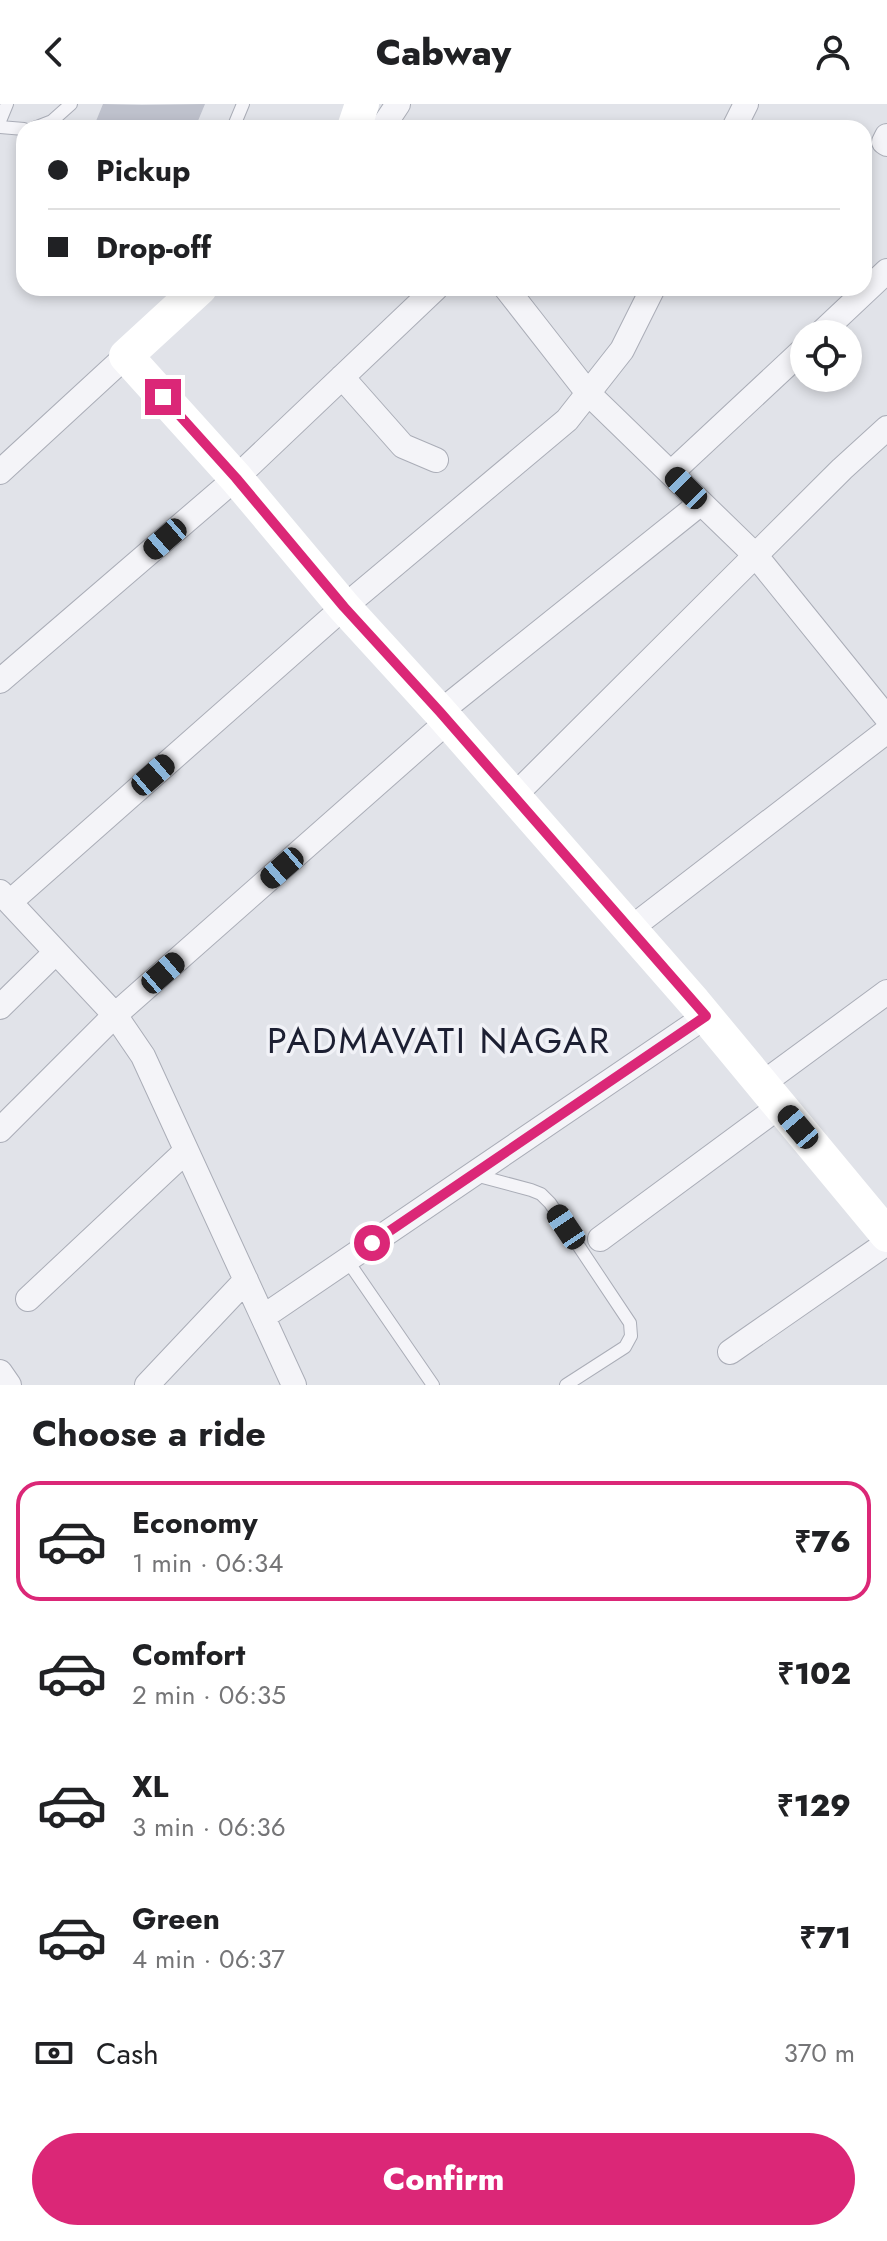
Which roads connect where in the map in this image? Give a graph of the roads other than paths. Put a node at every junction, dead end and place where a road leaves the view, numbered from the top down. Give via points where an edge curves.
1 (7, 104) edge
2 (71, 104) edge
3 (53, 120) edge
4 (0, 124) edge
5 (887, 136) edge
6 (887, 144) edge
7 (887, 271) edge
8 (872, 285) edge
9 (191, 296) edge
10 (428, 296) edge
11 (512, 296) edge
12 (649, 296) edge
13 (860, 296) edge
14 (835, 320) edge
15 (126, 356) junction
16 (790, 362) edge
17 (342, 377) junction
18 (588, 393) junction
19 (887, 428) edge
20 (436, 460) dead end
21 (0, 472) edge
22 (671, 473) junction
23 (236, 478) junction
24 (701, 503) junction
25 (756, 556) junction
26 (344, 607) junction
27 (0, 681) edge
28 (444, 716) junction
29 (887, 718) edge
30 (887, 731) edge
31 (514, 796) junction
32 (5, 897) edge
33 (630, 929) junction
34 (56, 952) junction
35 (887, 992) edge
36 (0, 1007) edge
37 (115, 1015) junction
38 (706, 1016) junction
39 (771, 1095) junction
40 (0, 1130) edge
41 (186, 1151) junction
42 (473, 1174) junction
43 (887, 1235) edge
44 (600, 1239) dead end
45 (887, 1243) edge
46 (347, 1260) junction
47 (246, 1280) junction
48 (28, 1299) dead end
49 (263, 1317) junction
50 (730, 1352) dead end
51 (0, 1372) edge
52 (9, 1385) edge
53 (147, 1385) edge
54 (294, 1385) edge
55 (433, 1385) edge
56 (566, 1385) edge

1 - 4 lane
2 - 3 lane
5 - 6 street
7 - 8 street
9 - 15 main road
10 - 17 street
11 - 18 street
12 - 18 street via 622,350
13 - 14 street
15 - 21 street
15 - 23 main road
16 - 22 street
17 - 20 street via 403,446
17 - 23 street
18 - 22 street
18 - 26 street via 567,420
19 - 25 street
22 - 24 street
23 - 26 main road
23 - 27 street
24 - 25 street
24 - 28 street
25 - 29 street
25 - 31 street
26 - 28 main road
26 - 32 street
28 - 31 main road
28 - 37 street
30 - 33 street
31 - 33 main road
32 - 34 street
33 - 38 main road
34 - 36 street
34 - 37 street
35 - 39 street
37 - 40 street
37 - 41 street via 143,1056
38 - 39 main road
38 - 42 street
39 - 43 main road
39 - 44 street
41 - 47 street
41 - 48 street
42 - 46 street
42 - 56 lane via 541,1194 630,1323 625,1347
45 - 50 street
46 - 49 street
46 - 55 lane
47 - 49 street
47 - 53 street
49 - 54 street
51 - 52 street

